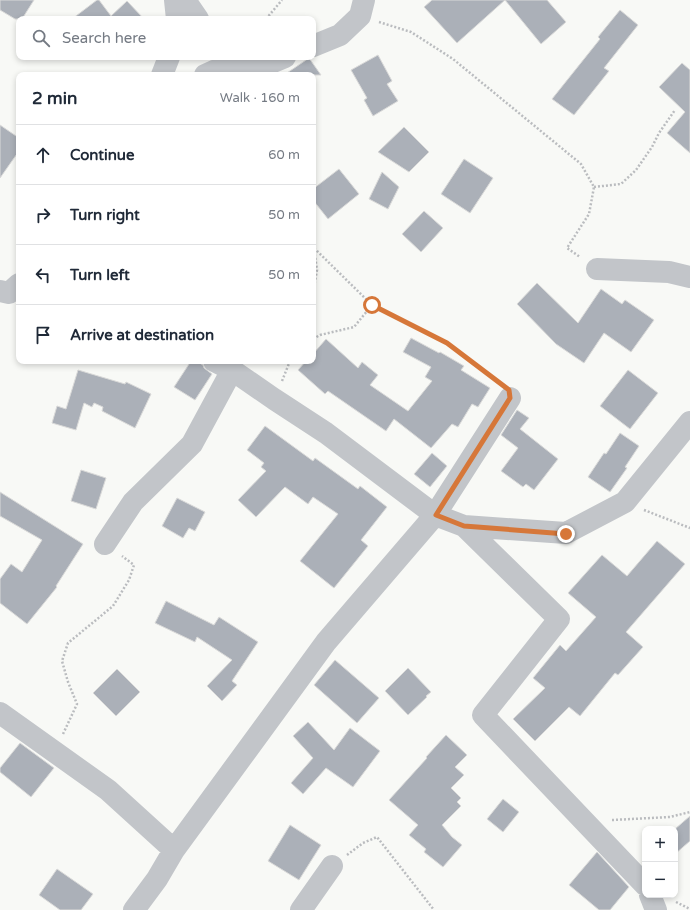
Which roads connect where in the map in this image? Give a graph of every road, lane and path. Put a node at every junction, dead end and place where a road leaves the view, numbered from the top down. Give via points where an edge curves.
1 (175, 0) edge
2 (185, 0) edge
3 (282, 0) edge
4 (362, 8) edge
5 (177, 16) edge
6 (196, 16) edge
7 (269, 16) edge
8 (316, 45) edge
9 (168, 60) edge
10 (278, 60) edge
11 (225, 61) edge
12 (163, 72) edge
13 (209, 72) edge
14 (674, 110) dead end
15 (594, 187) junction
16 (316, 250) edge
17 (597, 269) joint
18 (690, 277) edge
19 (372, 305) junction
20 (316, 337) edge
21 (223, 366) edge
22 (510, 398) joint
23 (690, 422) edge
24 (625, 502) junction
25 (436, 515) junction
26 (464, 526) junction
27 (690, 528) edge
28 (105, 544) joint
29 (0, 713) edge
30 (54, 752) junction
31 (690, 812) edge
32 (584, 821) junction
33 (174, 850) junction
34 (332, 866) joint
35 (642, 883) edge
36 (651, 898) edge
37 (134, 910) edge
38 (301, 910) edge
39 (434, 910) edge
40 (656, 910) edge

1 - 5 street
2 - 6 street
3 - 7 path
4 - 8 street via 340,35
4 - 15 path via 410,32 453,59 581,164
9 - 12 street
10 - 11 street via 256,69
11 - 13 street
14 - 15 path via 636,170 621,184
15 - 17 path via 589,214 567,248
16 - 19 path
17 - 18 street via 669,272
19 - 20 path via 354,327
19 - 22 path via 447,343 509,390
21 - 25 street via 326,433
21 - 28 street via 192,444 134,502
22 - 25 street
23 - 24 street
24 - 26 street via 566,534
24 - 27 path
25 - 26 street
25 - 33 street via 326,642
26 - 32 street via 559,619 483,716
28 - 30 path via 134,565 129,580 113,606 68,643 62,661 77,704
29 - 30 street
30 - 33 street via 108,790
31 - 32 path via 670,817
32 - 35 street
33 - 37 street
34 - 38 street
34 - 39 path via 377,837
36 - 40 street

